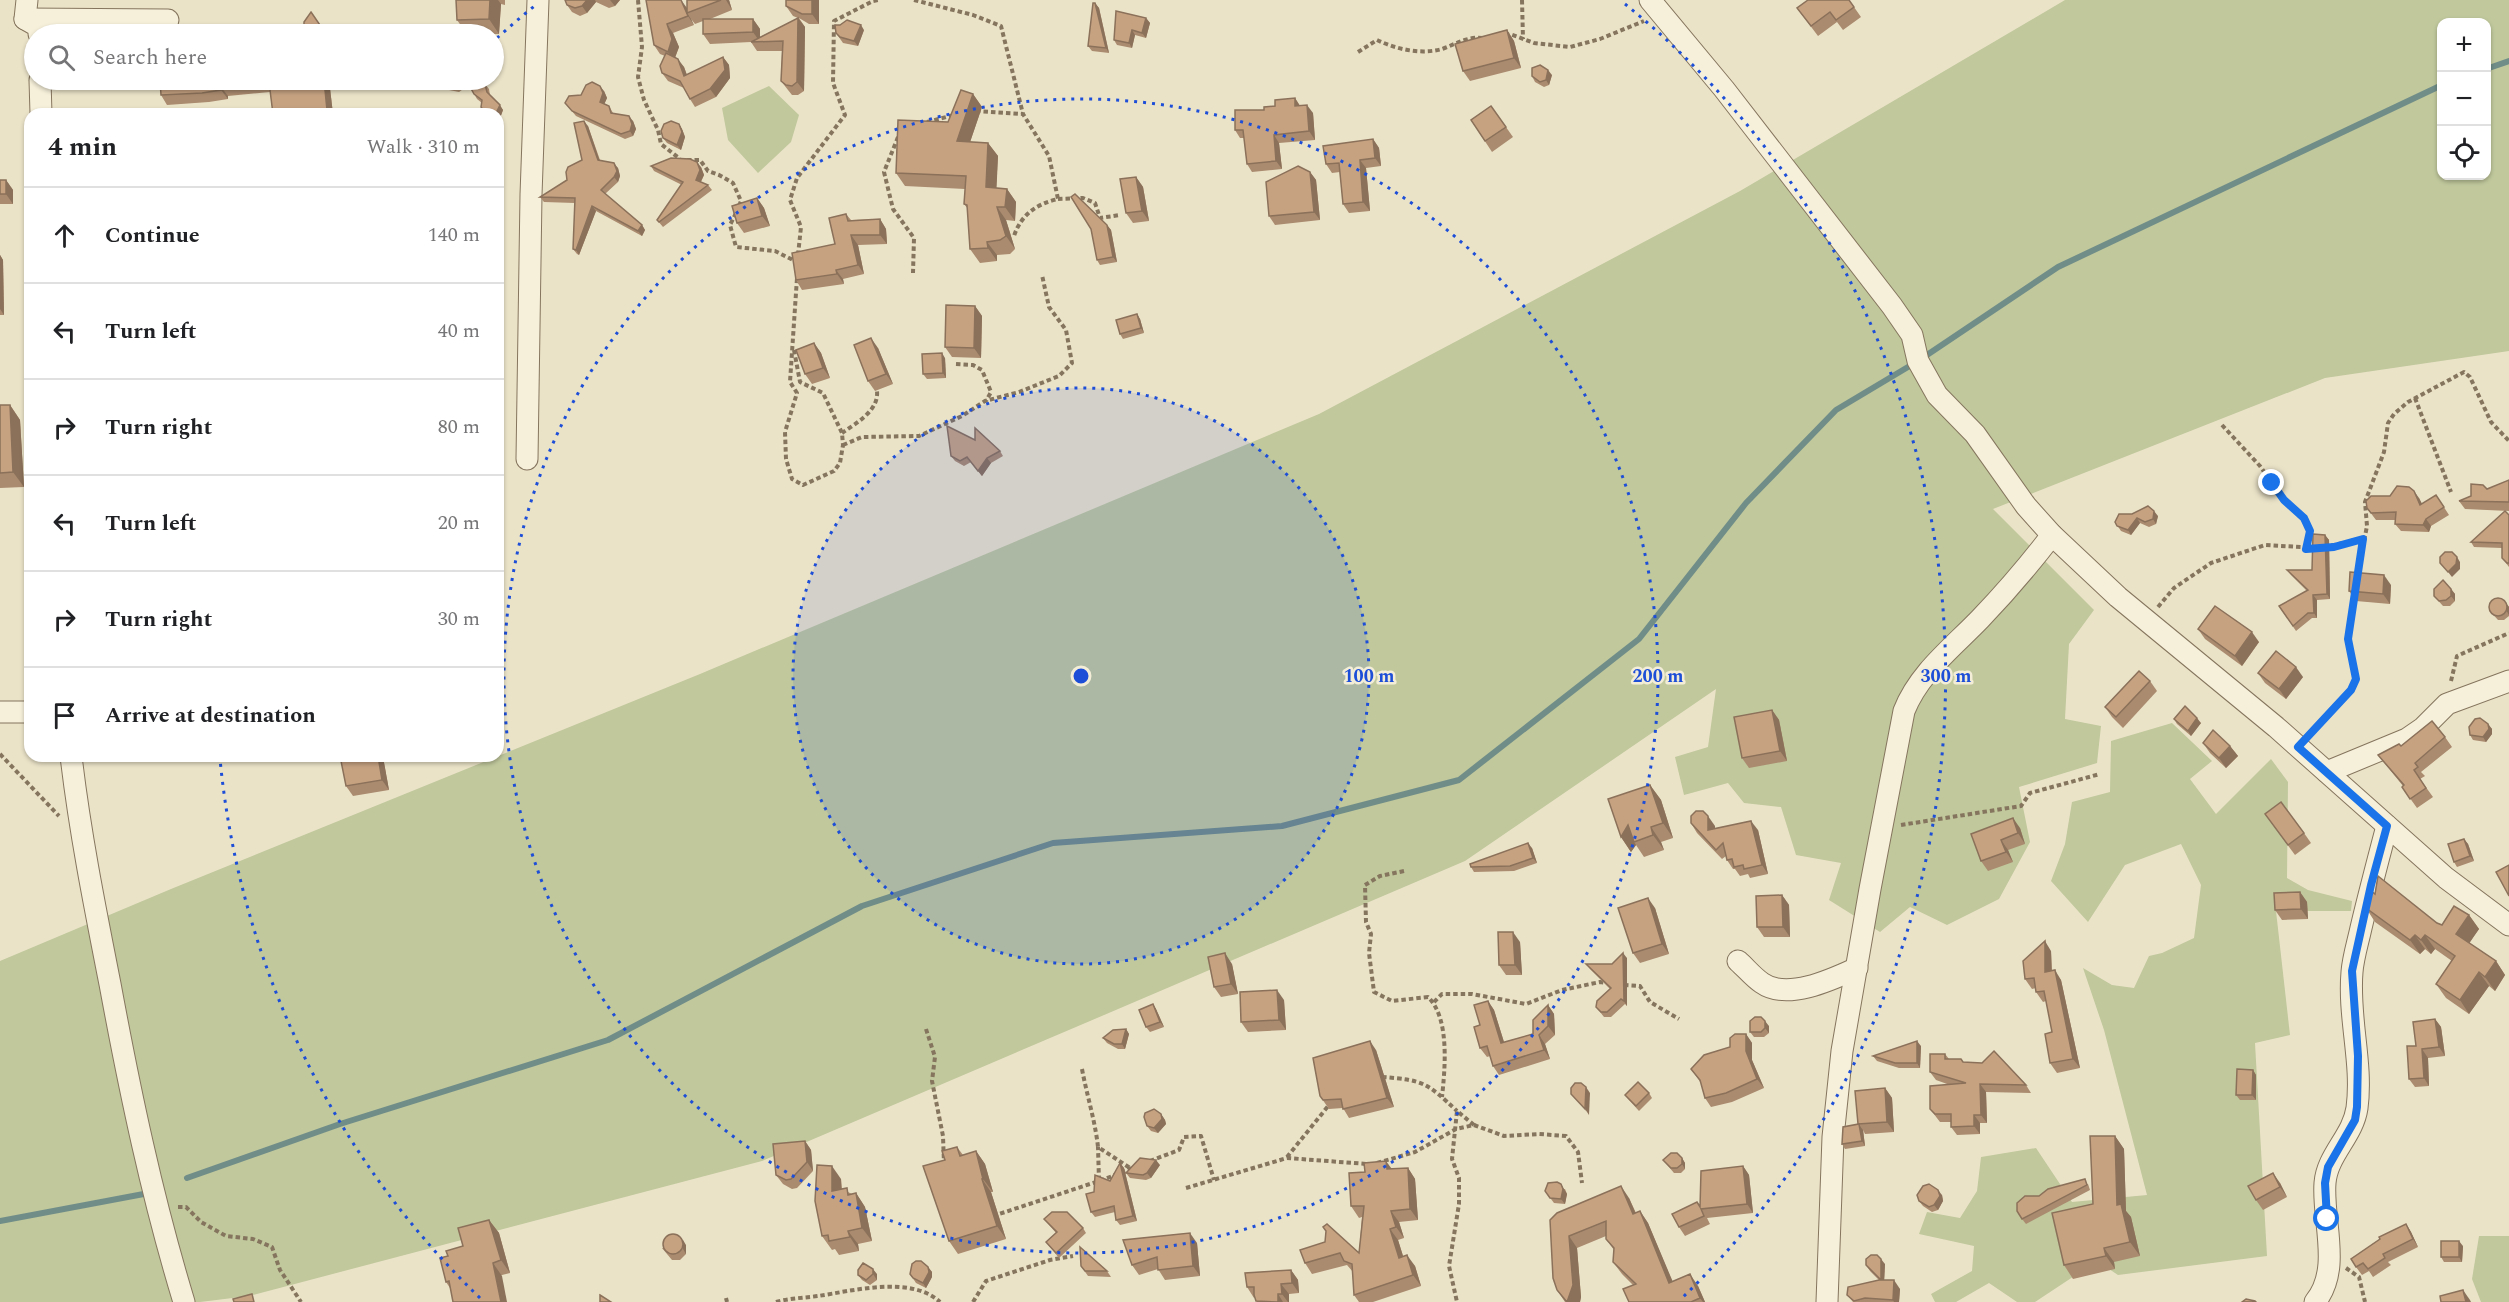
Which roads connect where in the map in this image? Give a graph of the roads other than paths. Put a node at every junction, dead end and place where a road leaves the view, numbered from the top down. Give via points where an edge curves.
1 (538, 0) edge
2 (1650, 0) edge
3 (31, 18) edge
4 (168, 20) dead end
5 (40, 90) edge
6 (41, 108) edge
7 (527, 459) dead end
8 (2052, 536) junction
9 (2509, 681) edge
10 (0, 712) edge
11 (24, 712) edge
12 (72, 762) edge
13 (2327, 772) junction
14 (2387, 826) junction
15 (2509, 924) edge
16 (1738, 961) dead end
17 (1857, 968) junction
18 (184, 1302) edge
19 (1827, 1302) edge
20 (2314, 1302) edge

1 - 7 street
2 - 8 street via 1892,306 1912,335 1918,361 1937,394 1975,434
3 - 4 street
5 - 6 street
8 - 13 street via 2147,622
8 - 17 street via 1913,692 1903,718
9 - 13 street via 2447,704 2407,739
10 - 11 street
12 - 18 street via 82,840 130,1091 156,1207
13 - 14 street
14 - 15 street via 2446,878
14 - 20 street via 2352,971 2357,1107 2355,1120 2328,1167 2325,1183 2329,1255 2324,1286
16 - 17 street via 1764,984 1778,990 1824,984
17 - 19 street via 1836,1101

